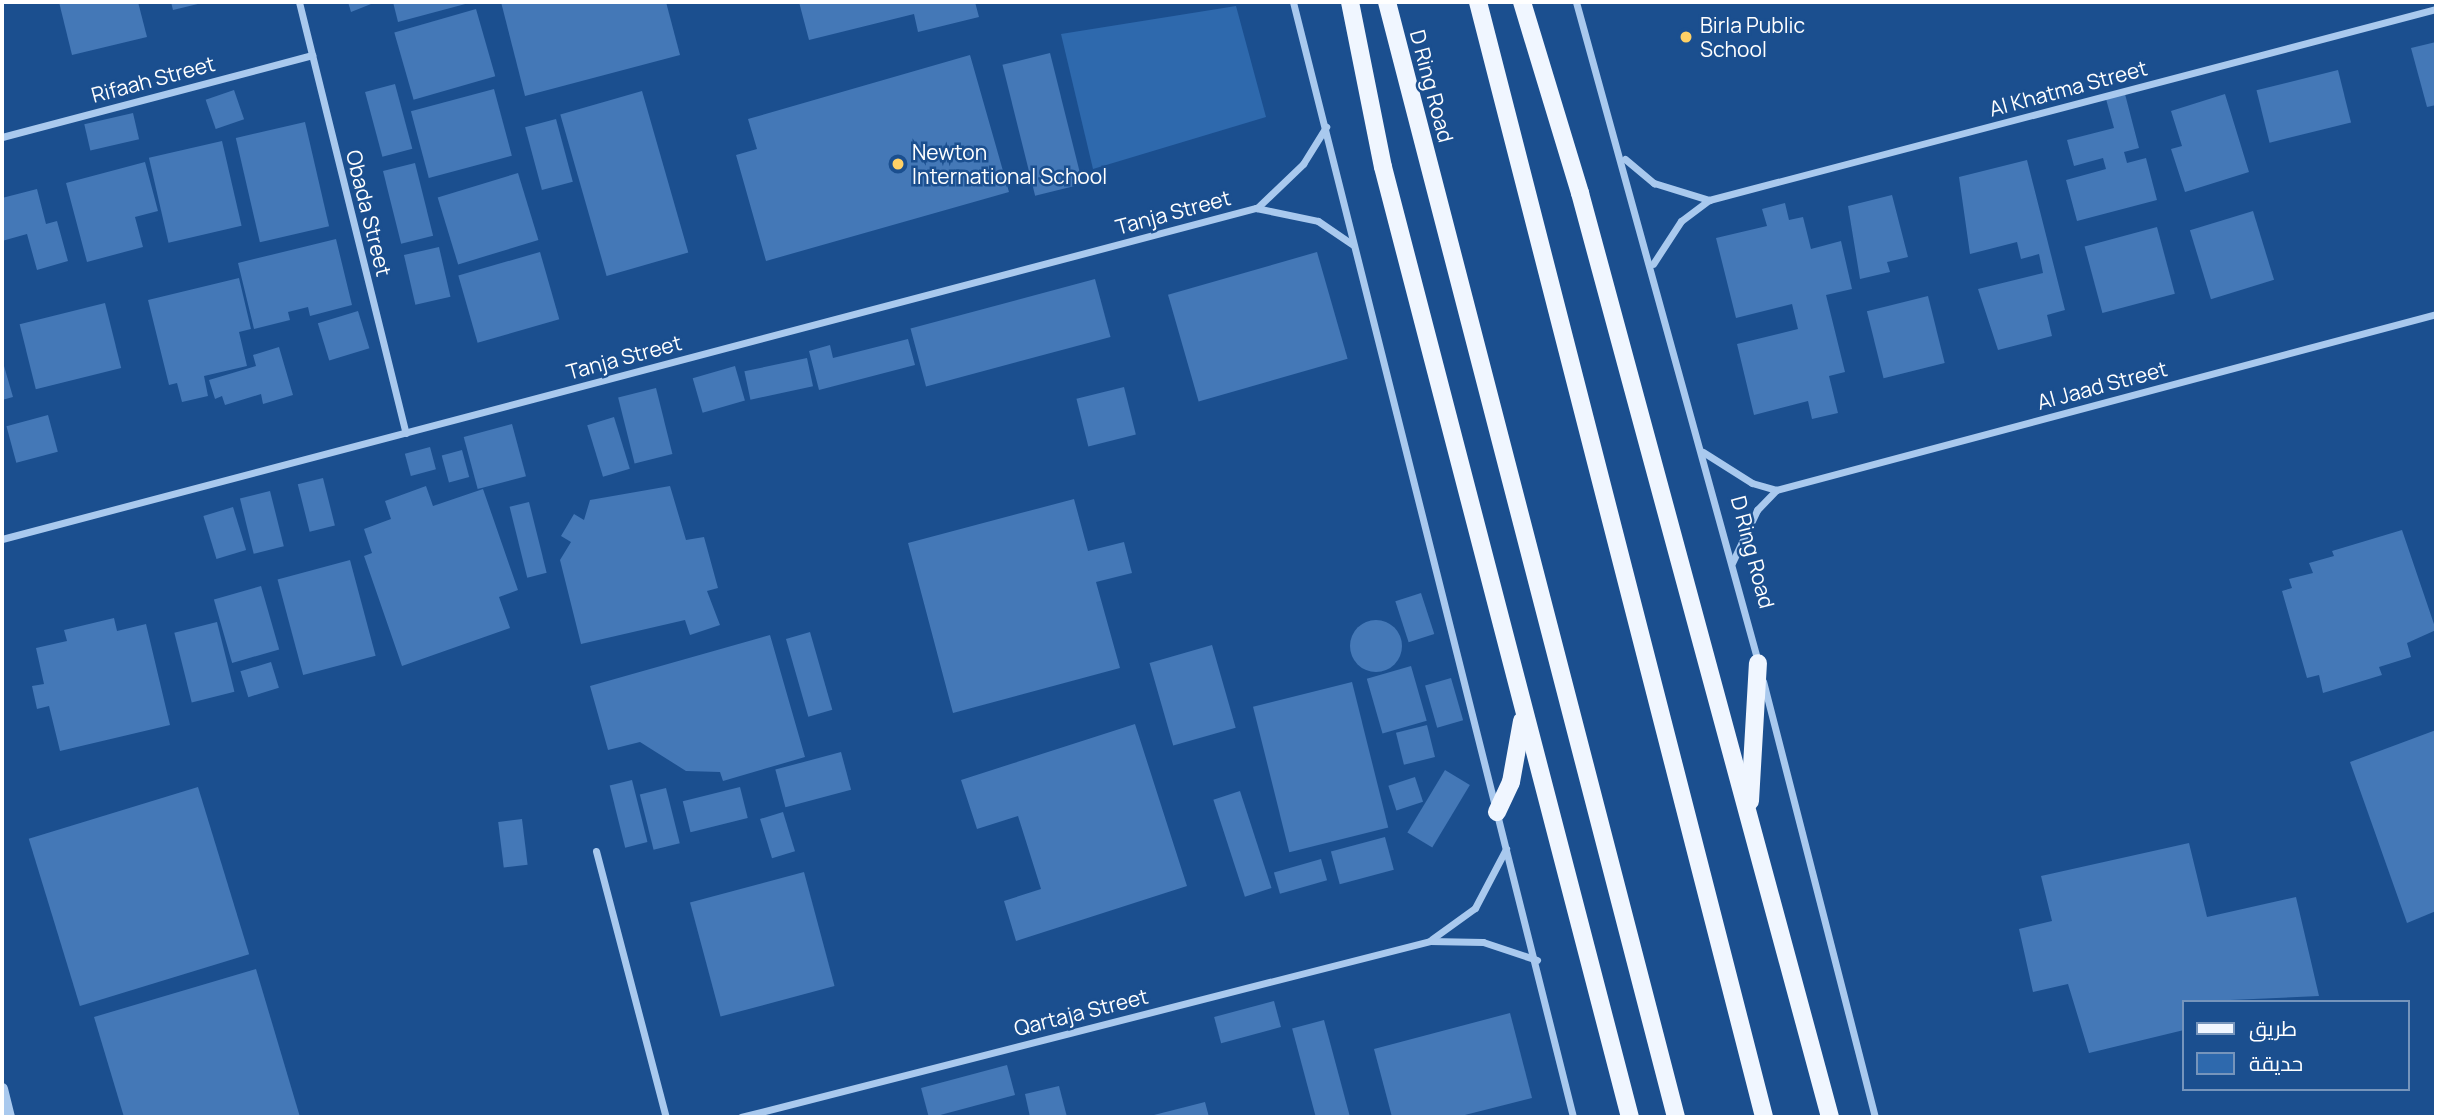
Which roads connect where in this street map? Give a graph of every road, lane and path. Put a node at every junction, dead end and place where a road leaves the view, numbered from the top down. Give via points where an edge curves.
1 (299, 2) edge
2 (1293, 2) edge
3 (1350, 2) edge
4 (1387, 2) edge
5 (1478, 2) edge
6 (1522, 2) edge
7 (1576, 2) edge
8 (2436, 9) edge
9 (312, 55) junction
10 (1326, 127) junction
11 (2, 137) edge
12 (1624, 158) junction
13 (1709, 200) junction
14 (1256, 208) junction
15 (1353, 245) junction
16 (1653, 265) junction
17 (2436, 314) edge
18 (406, 433) junction
19 (1703, 452) junction
20 (1776, 490) junction
21 (2, 539) edge
22 (1732, 564) junction
23 (1758, 663) junction
24 (1523, 711) junction
25 (1497, 812) junction
26 (1749, 818) junction
27 (1506, 848) junction
28 (596, 851) dead end
29 (1430, 940) junction
30 (1537, 960) junction
31 (2, 1089) edge
32 (9, 1117) edge
33 (666, 1117) edge
34 (741, 1117) edge
35 (1573, 1117) edge
36 (1630, 1117) edge
37 (1676, 1117) edge
38 (1764, 1117) edge
39 (1830, 1117) edge
40 (1875, 1117) edge

1 - 9 street, Obada Street
2 - 10 street
3 - 24 main road via 1383,167
4 - 37 main road, D Ring Road
5 - 38 main road
6 - 26 main road via 1580,193
7 - 12 street, D Ring Road
8 - 13 street, Al Khatma Street
9 - 11 street, Rifaah Street
9 - 18 street, Obada Street
10 - 14 street, Tanja Street via 1303,164
10 - 15 street
12 - 13 street via 1654,183
12 - 16 street, D Ring Road
13 - 16 street, Al Khatma Street via 1682,221
14 - 15 street, Tanja Street via 1318,221
14 - 18 street, Tanja Street
15 - 25 street
16 - 19 street, D Ring Road
17 - 20 street, Al Jaad Street
18 - 21 street, Tanja Street
19 - 20 street via 1752,483
19 - 22 street, D Ring Road
20 - 22 street via 1757,510
22 - 23 street, D Ring Road
23 - 26 main road
23 - 40 street, D Ring Road
24 - 25 main road via 1511,782
24 - 36 main road
25 - 27 street
26 - 39 main road
27 - 29 street, Qartaja Street via 1475,908
27 - 30 street
28 - 33 street
29 - 30 street, Qartaja Street via 1483,942
29 - 34 street, Qartaja Street
30 - 35 street
31 - 32 street

